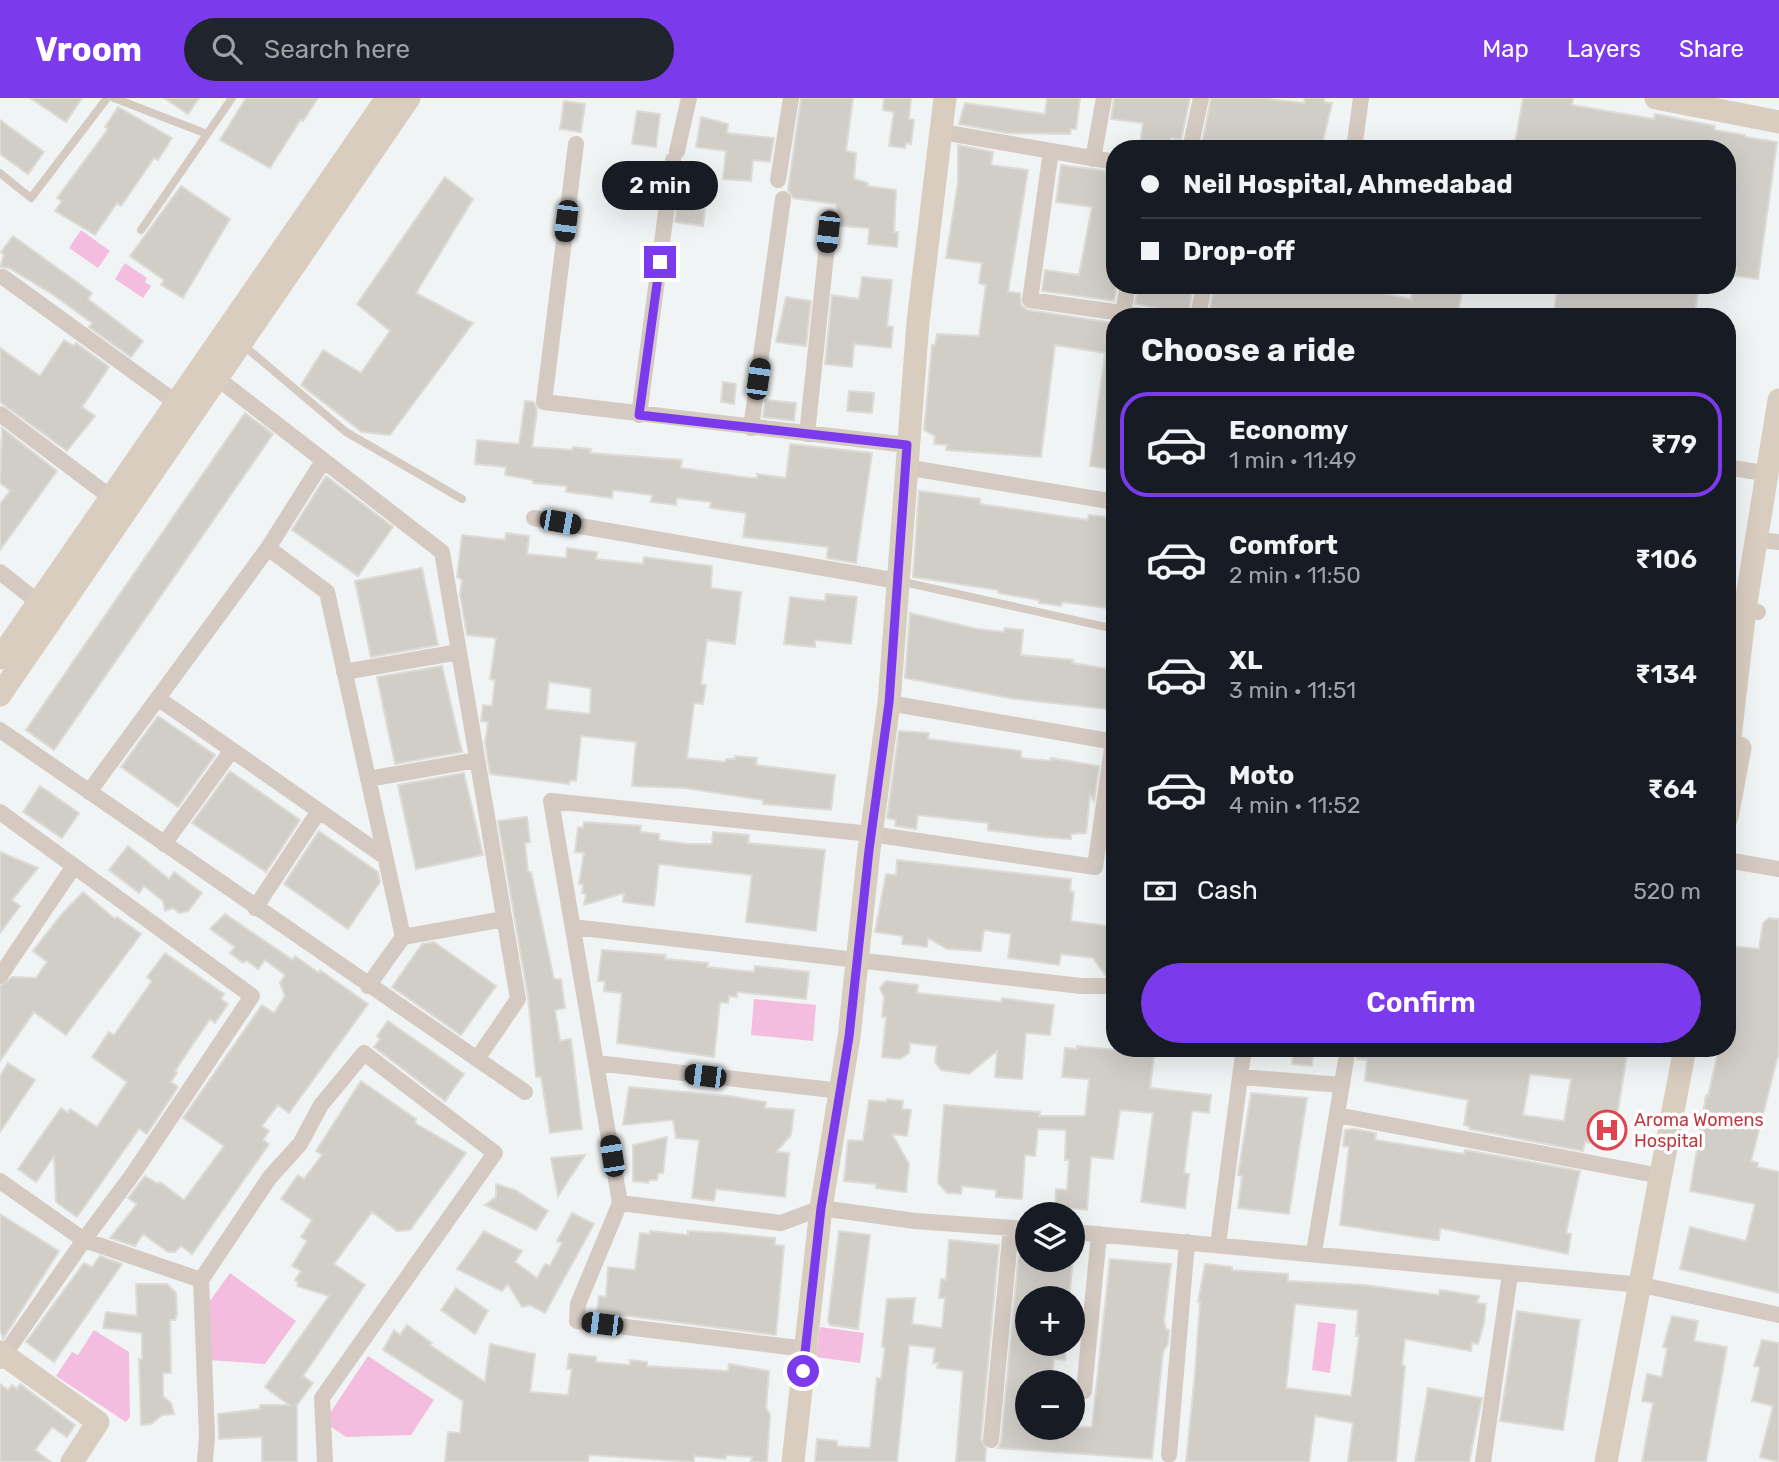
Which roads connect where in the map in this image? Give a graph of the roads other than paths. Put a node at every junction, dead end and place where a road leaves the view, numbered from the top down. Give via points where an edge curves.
1 (107, 98) edge
2 (114, 98) edge
3 (232, 98) edge
4 (387, 98) edge
5 (409, 98) edge
6 (689, 98) edge
7 (791, 98) edge
8 (945, 98) edge
9 (1104, 98) edge
10 (1201, 98) edge
11 (1361, 98) edge
12 (1656, 98) edge
13 (1779, 122) edge
14 (942, 132) junction
15 (206, 134) junction
16 (1192, 140) edge
17 (1355, 140) edge
18 (576, 144) dead end
19 (1051, 151) junction
20 (1093, 159) junction
21 (1106, 161) edge
22 (0, 173) edge
23 (778, 180) dead end
24 (783, 199) dead end
25 (830, 217) dead end
26 (141, 230) dead end
27 (3, 277) dead end
28 (1106, 311) edge
29 (241, 343) junction
30 (217, 378) junction
31 (1779, 400) edge
32 (174, 401) junction
33 (0, 414) edge
34 (639, 415) junction
35 (751, 428) junction
36 (807, 434) junction
37 (906, 456) junction
38 (323, 461) junction
39 (1736, 468) edge
40 (1774, 472) edge
41 (109, 496) junction
42 (462, 499) dead end
43 (1106, 500) edge
44 (534, 518) dead end
45 (1774, 541) edge
46 (268, 548) junction
47 (0, 572) edge
48 (898, 581) junction
49 (38, 602) junction
50 (1744, 609) edge
51 (1106, 627) edge
52 (459, 652) junction
53 (0, 658) edge
54 (344, 672) junction
55 (1736, 681) edge
56 (0, 695) edge
57 (159, 699) junction
58 (889, 703) junction
59 (0, 730) edge
60 (1106, 740) edge
61 (232, 750) junction
62 (477, 760) junction
63 (1736, 768) edge
64 (368, 779) junction
65 (89, 792) junction
66 (1106, 794) edge
67 (319, 811) junction
68 (0, 812) edge
69 (871, 834) junction
70 (164, 844) junction
71 (385, 857) junction
72 (1736, 862) edge
73 (74, 866) junction
74 (1779, 869) edge
75 (255, 908) junction
76 (504, 919) junction
77 (573, 927) junction
78 (403, 937) junction
79 (858, 959) junction
80 (0, 976) edge
81 (368, 986) junction
82 (1106, 986) edge
83 (1243, 1057) edge
84 (1347, 1057) edge
85 (1672, 1057) edge
86 (1683, 1057) edge
87 (477, 1059) junction
88 (596, 1063) junction
89 (1240, 1077) junction
90 (1342, 1085) junction
91 (841, 1091) junction
92 (525, 1092) dead end
93 (1337, 1115) junction
94 (1650, 1174) junction
95 (0, 1181) edge
96 (620, 1203) junction
97 (821, 1208) junction
98 (1015, 1228) edge
99 (1085, 1233) edge
100 (1099, 1234) junction
101 (84, 1240) junction
102 (1187, 1242) junction
103 (1218, 1245) junction
104 (1314, 1252) junction
105 (1015, 1258) edge
106 (1510, 1274) junction
107 (201, 1280) junction
108 (1636, 1285) junction
109 (1779, 1315) edge
110 (806, 1349) junction
111 (1, 1356) edge
112 (1085, 1381) edge
113 (991, 1440) dead end
114 (1169, 1455) dead end
115 (72, 1462) edge
116 (205, 1462) edge
117 (325, 1462) edge
118 (793, 1462) edge
119 (1483, 1462) edge
120 (1596, 1462) edge
121 (1606, 1462) edge

1 - 22 lane via 31,198
2 - 15 lane
3 - 15 lane
4 - 32 street
5 - 29 street
6 - 34 street via 675,155
7 - 23 street
8 - 14 street
9 - 20 street
10 - 16 street
11 - 17 street
12 - 13 street
14 - 19 street
14 - 37 street
15 - 26 lane
18 - 34 street via 544,402
19 - 20 street
19 - 28 street via 1030,300
20 - 21 street
24 - 35 street
25 - 36 street
27 - 32 street
29 - 30 street
29 - 42 lane via 346,432
30 - 38 street
30 - 56 street
31 - 40 street
32 - 41 street
33 - 41 street
34 - 35 street
35 - 36 street
36 - 37 street
37 - 43 street
37 - 48 street
38 - 46 street
38 - 52 street via 442,552
39 - 40 street
40 - 45 street
40 - 50 street
41 - 49 street
44 - 48 street
45 - 50 street
46 - 54 street via 327,592
46 - 57 street
47 - 49 street
48 - 51 lane
48 - 58 street
49 - 53 street
50 - 55 street
50 - 63 street via 1742,736
52 - 54 street
52 - 62 street
54 - 64 street
57 - 61 street
57 - 65 street
58 - 60 street
58 - 69 street
59 - 65 street
61 - 67 street
61 - 70 street
62 - 64 street
62 - 76 street
64 - 71 street
65 - 70 street
66 - 69 street via 1095,867
67 - 71 street
67 - 75 street
68 - 73 street
69 - 77 street via 551,801
69 - 79 street
70 - 75 street
71 - 78 street
72 - 74 street
73 - 80 street
73 - 101 street via 252,996
75 - 81 street
76 - 78 street
76 - 87 street via 518,999
77 - 79 street
77 - 88 street
78 - 81 street
79 - 82 street
79 - 91 street
81 - 87 street
83 - 89 street
84 - 90 street
85 - 94 street
86 - 108 street
87 - 92 street
88 - 91 street
88 - 96 street
89 - 90 street
89 - 103 street
90 - 93 street
91 - 97 street
93 - 94 street
93 - 104 street
94 - 108 street
95 - 101 street
96 - 97 street via 781,1223
96 - 110 street via 578,1304 577,1321
97 - 98 street
97 - 110 street
99 - 100 street
100 - 102 street
100 - 112 street
101 - 107 street
101 - 111 street
102 - 103 street
102 - 114 street
103 - 104 street
104 - 106 street
105 - 113 street
106 - 108 street
106 - 119 street
107 - 116 street
107 - 117 street via 270,1177 300,1143 321,1105 364,1053 495,1153 322,1398
108 - 109 street
108 - 120 street
108 - 121 street
110 - 118 street
111 - 115 street via 98,1422

